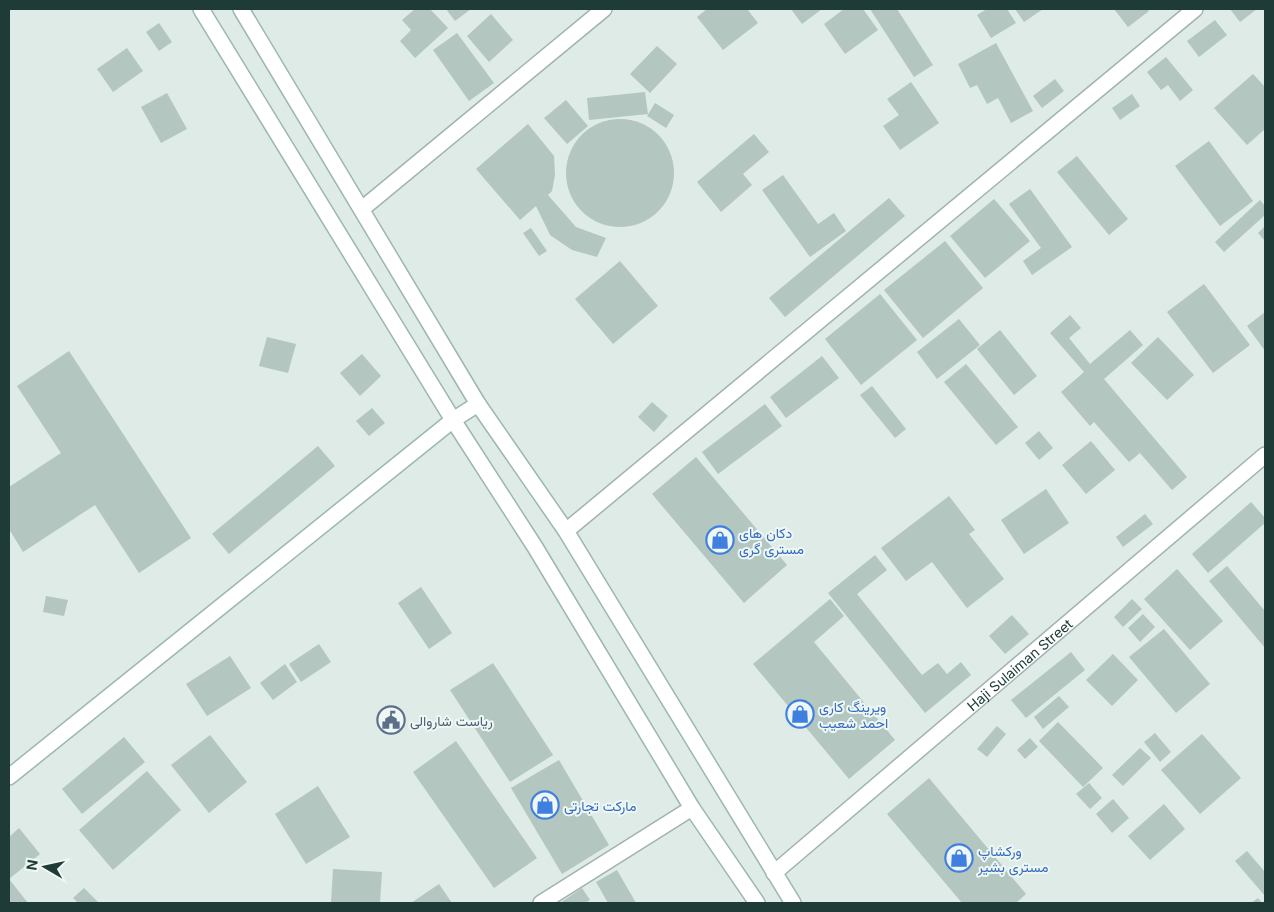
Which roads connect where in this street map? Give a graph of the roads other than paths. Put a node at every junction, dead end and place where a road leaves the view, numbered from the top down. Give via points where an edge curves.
1 (201, 9) edge
2 (241, 9) edge
3 (604, 9) edge
4 (1195, 9) edge
5 (362, 209) junction
6 (478, 404) junction
7 (453, 420) junction
8 (1265, 455) edge
9 (566, 531) junction
10 (9, 776) edge
11 (692, 808) junction
12 (774, 873) junction
13 (541, 903) edge
14 (757, 903) edge
15 (793, 903) edge

1 - 7 street
2 - 5 street
3 - 5 street
4 - 9 street
5 - 6 street
6 - 7 street
6 - 9 street
7 - 10 street
7 - 11 street via 535,547
8 - 12 street, Haji Sulaiman Street
9 - 12 street
11 - 13 street
11 - 14 street
12 - 15 street

